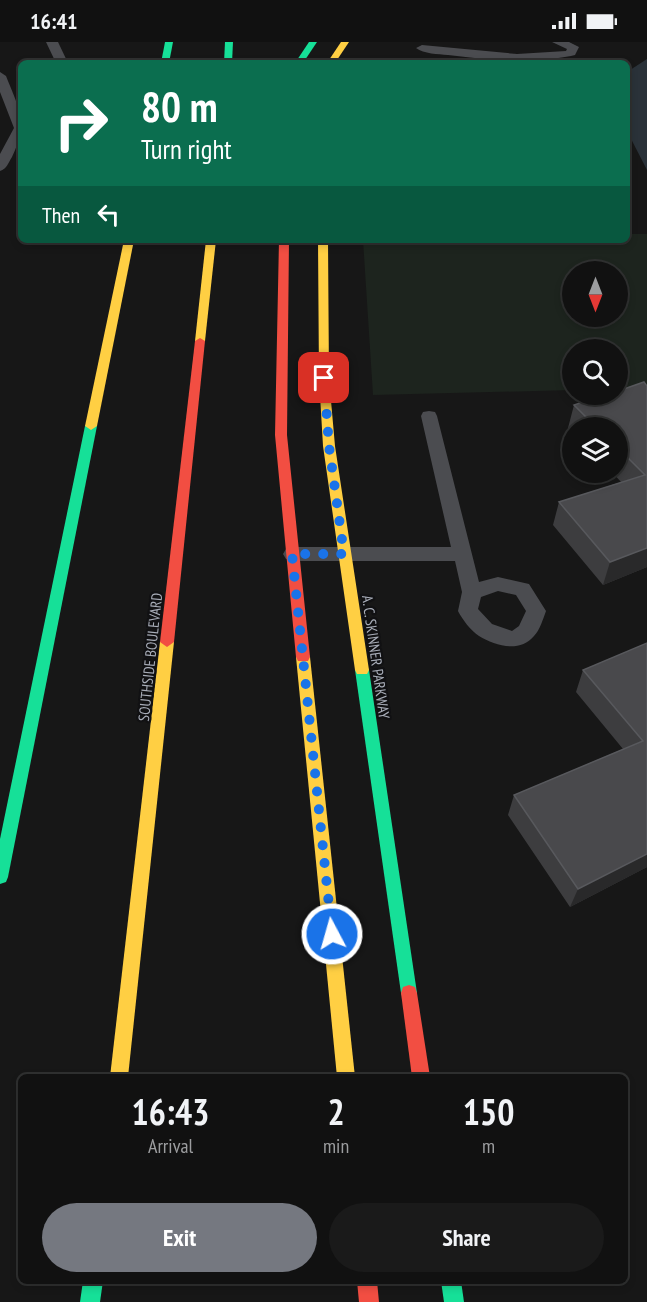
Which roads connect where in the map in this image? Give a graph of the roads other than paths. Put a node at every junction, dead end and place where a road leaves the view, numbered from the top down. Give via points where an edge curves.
1 (52, 42) edge
2 (169, 42) edge
3 (230, 42) edge
4 (313, 42) edge
5 (345, 42) edge
6 (558, 42) edge
7 (422, 48) edge
8 (61, 60) edge
9 (166, 60) edge
10 (228, 60) edge
11 (301, 60) edge
12 (333, 60) edge
13 (0, 76) edge
14 (18, 121) edge
15 (18, 128) edge
16 (0, 129) edge
17 (18, 133) edge
18 (0, 166) edge
19 (128, 243) edge
20 (211, 243) edge
21 (284, 243) edge
22 (322, 243) edge
23 (429, 416) dead end
24 (292, 554) junction
25 (344, 554) junction
26 (463, 554) junction
27 (472, 592) dead end
28 (0, 877) edge
29 (119, 1074) edge
30 (346, 1074) edge
31 (421, 1074) edge
32 (93, 1284) edge
33 (367, 1284) edge
34 (451, 1284) edge
35 (90, 1302) edge
36 (369, 1302) edge
37 (454, 1302) edge

1 - 8 lane
2 - 9 main road
3 - 10 main road
4 - 11 main road
5 - 12 main road
6 - 7 lane via 573,47 571,54 500,56
13 - 14 lane
15 - 16 lane
17 - 18 lane
19 - 28 main road
20 - 29 main road, SOUTHSIDE BOULEVARD
21 - 24 main road via 281,435
22 - 25 main road, A. C. SKINNER PARKWAY via 324,388
23 - 26 lane
24 - 25 lane
24 - 30 main road
25 - 26 lane
25 - 31 main road, A. C. SKINNER PARKWAY
26 - 27 lane
32 - 35 main road
33 - 36 main road
34 - 37 main road

